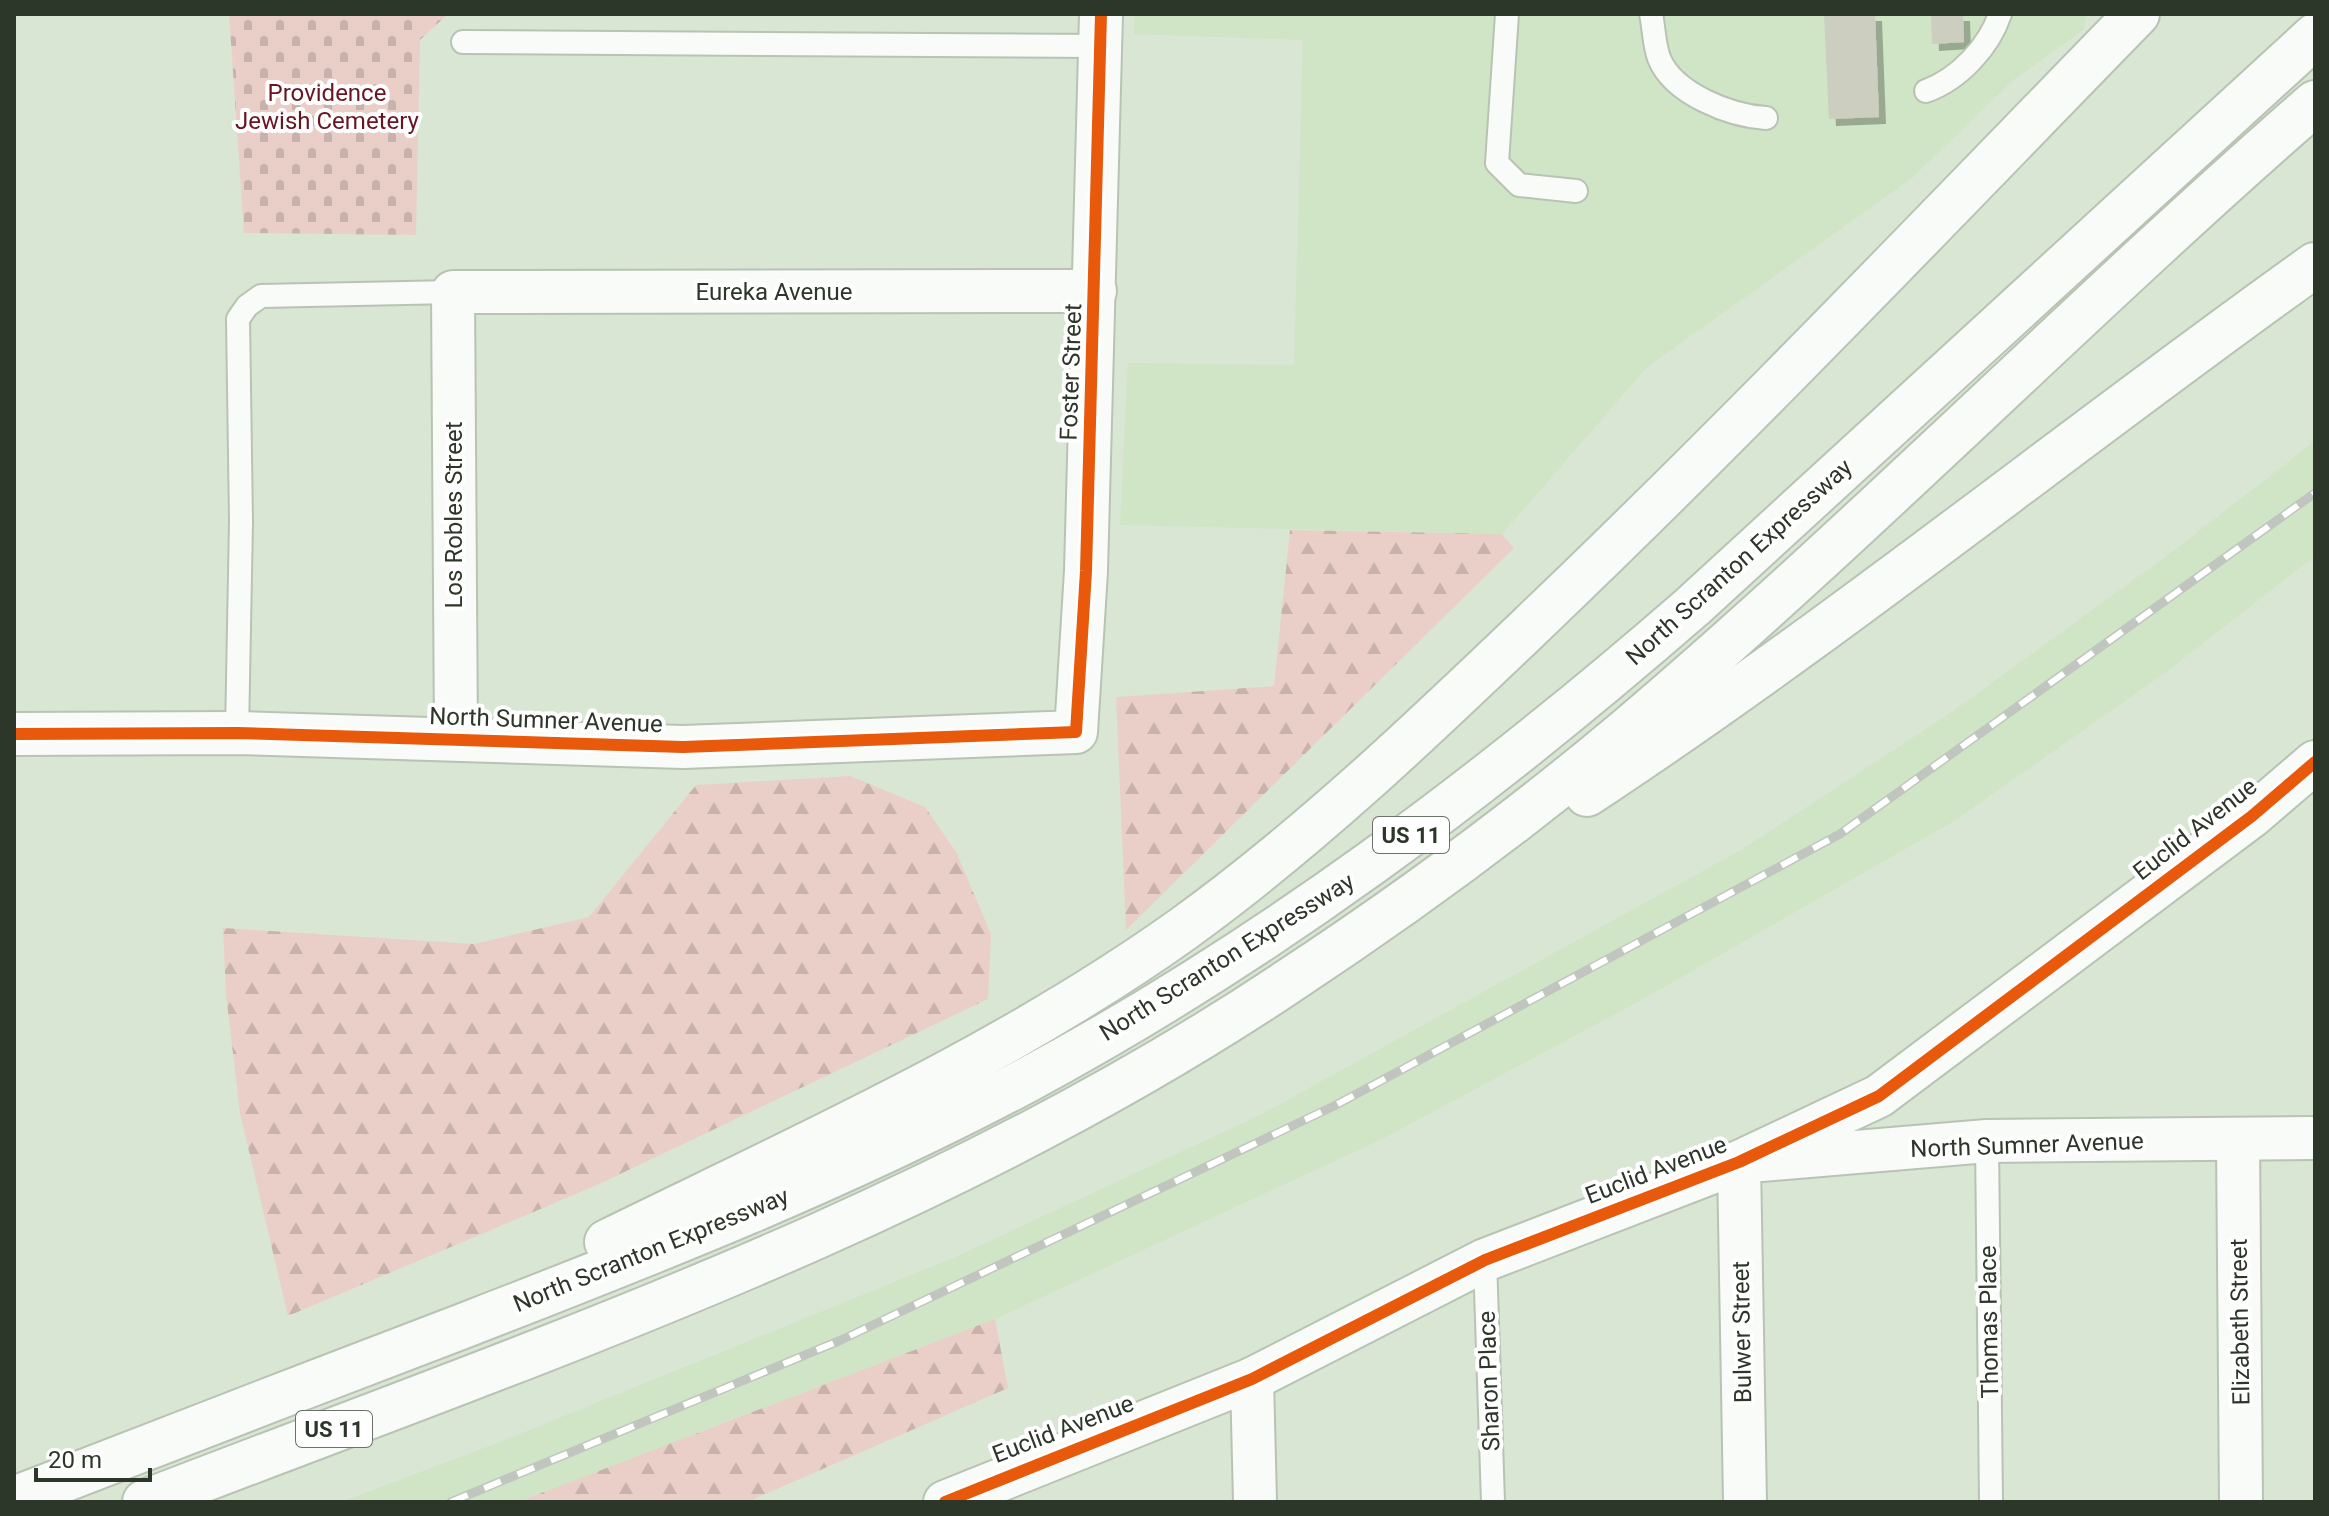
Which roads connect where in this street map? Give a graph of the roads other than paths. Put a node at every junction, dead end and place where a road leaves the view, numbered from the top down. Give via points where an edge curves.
1 (1507, 14) edge
2 (1651, 14) edge
3 (2000, 14) edge
4 (2132, 17) edge
5 (1101, 30) edge
6 (2315, 36) edge
7 (463, 42) dead end
8 (1926, 91) dead end
9 (2315, 103) edge
10 (1766, 118) dead end
11 (1576, 191) dead end
12 (2315, 265) edge
13 (1095, 291) junction
14 (453, 292) junction
15 (1076, 732) joint
16 (237, 733) junction
17 (14, 734) edge
18 (456, 737) junction
19 (2315, 762) edge
20 (1284, 985) junction
21 (2315, 1138) edge
22 (1987, 1141) junction
23 (2238, 1141) junction
24 (1739, 1162) junction
25 (1485, 1260) junction
26 (336, 1374) junction
27 (1252, 1379) junction
28 (994, 1491) edge
29 (14, 1499) edge
30 (145, 1502) edge
31 (945, 1502) edge
32 (1255, 1502) edge
33 (1493, 1502) edge
34 (1745, 1502) edge
35 (1991, 1502) edge
36 (2241, 1502) edge

1 - 11 lane via 1497,163 1519,185
2 - 10 lane via 1660,60 1679,82 1743,117
3 - 8 lane via 1984,46 1944,85
4 - 26 highway via 1602,558 1328,815 1207,911 1110,978 948,1073
5 - 7 lane
5 - 13 street, Foster Street
6 - 26 highway, North Scranton Expressway / US 11 via 1592,694 1468,793 1257,943 1025,1081 790,1195
9 - 20 highway, North Scranton Expressway / US 11 via 1624,733 1499,833
12 - 20 highway via 1667,742
13 - 14 street, Eureka Avenue
13 - 15 street, Foster Street
14 - 16 lane via 261,296 238,319
14 - 18 street, Los Robles Street
15 - 18 street, North Sumner Avenue via 683,747
16 - 17 street, North Sumner Avenue
16 - 18 street, North Sumner Avenue
19 - 24 street, Euclid Avenue via 2252,816 1879,1096
20 - 30 highway, North Scranton Expressway / US 11 via 1048,1125 796,1247
21 - 23 street, North Sumner Avenue
22 - 23 street, North Sumner Avenue
22 - 24 street, North Sumner Avenue
22 - 35 lane, Thomas Place
23 - 36 street, Elizabeth Street
24 - 25 street, Euclid Avenue
24 - 34 street, Bulwer Street
25 - 27 street, Euclid Avenue
25 - 33 lane, Sharon Place
26 - 29 highway, North Scranton Expressway / US 11
27 - 28 street, Euclid Avenue
27 - 32 street
28 - 31 street, Euclid Avenue

